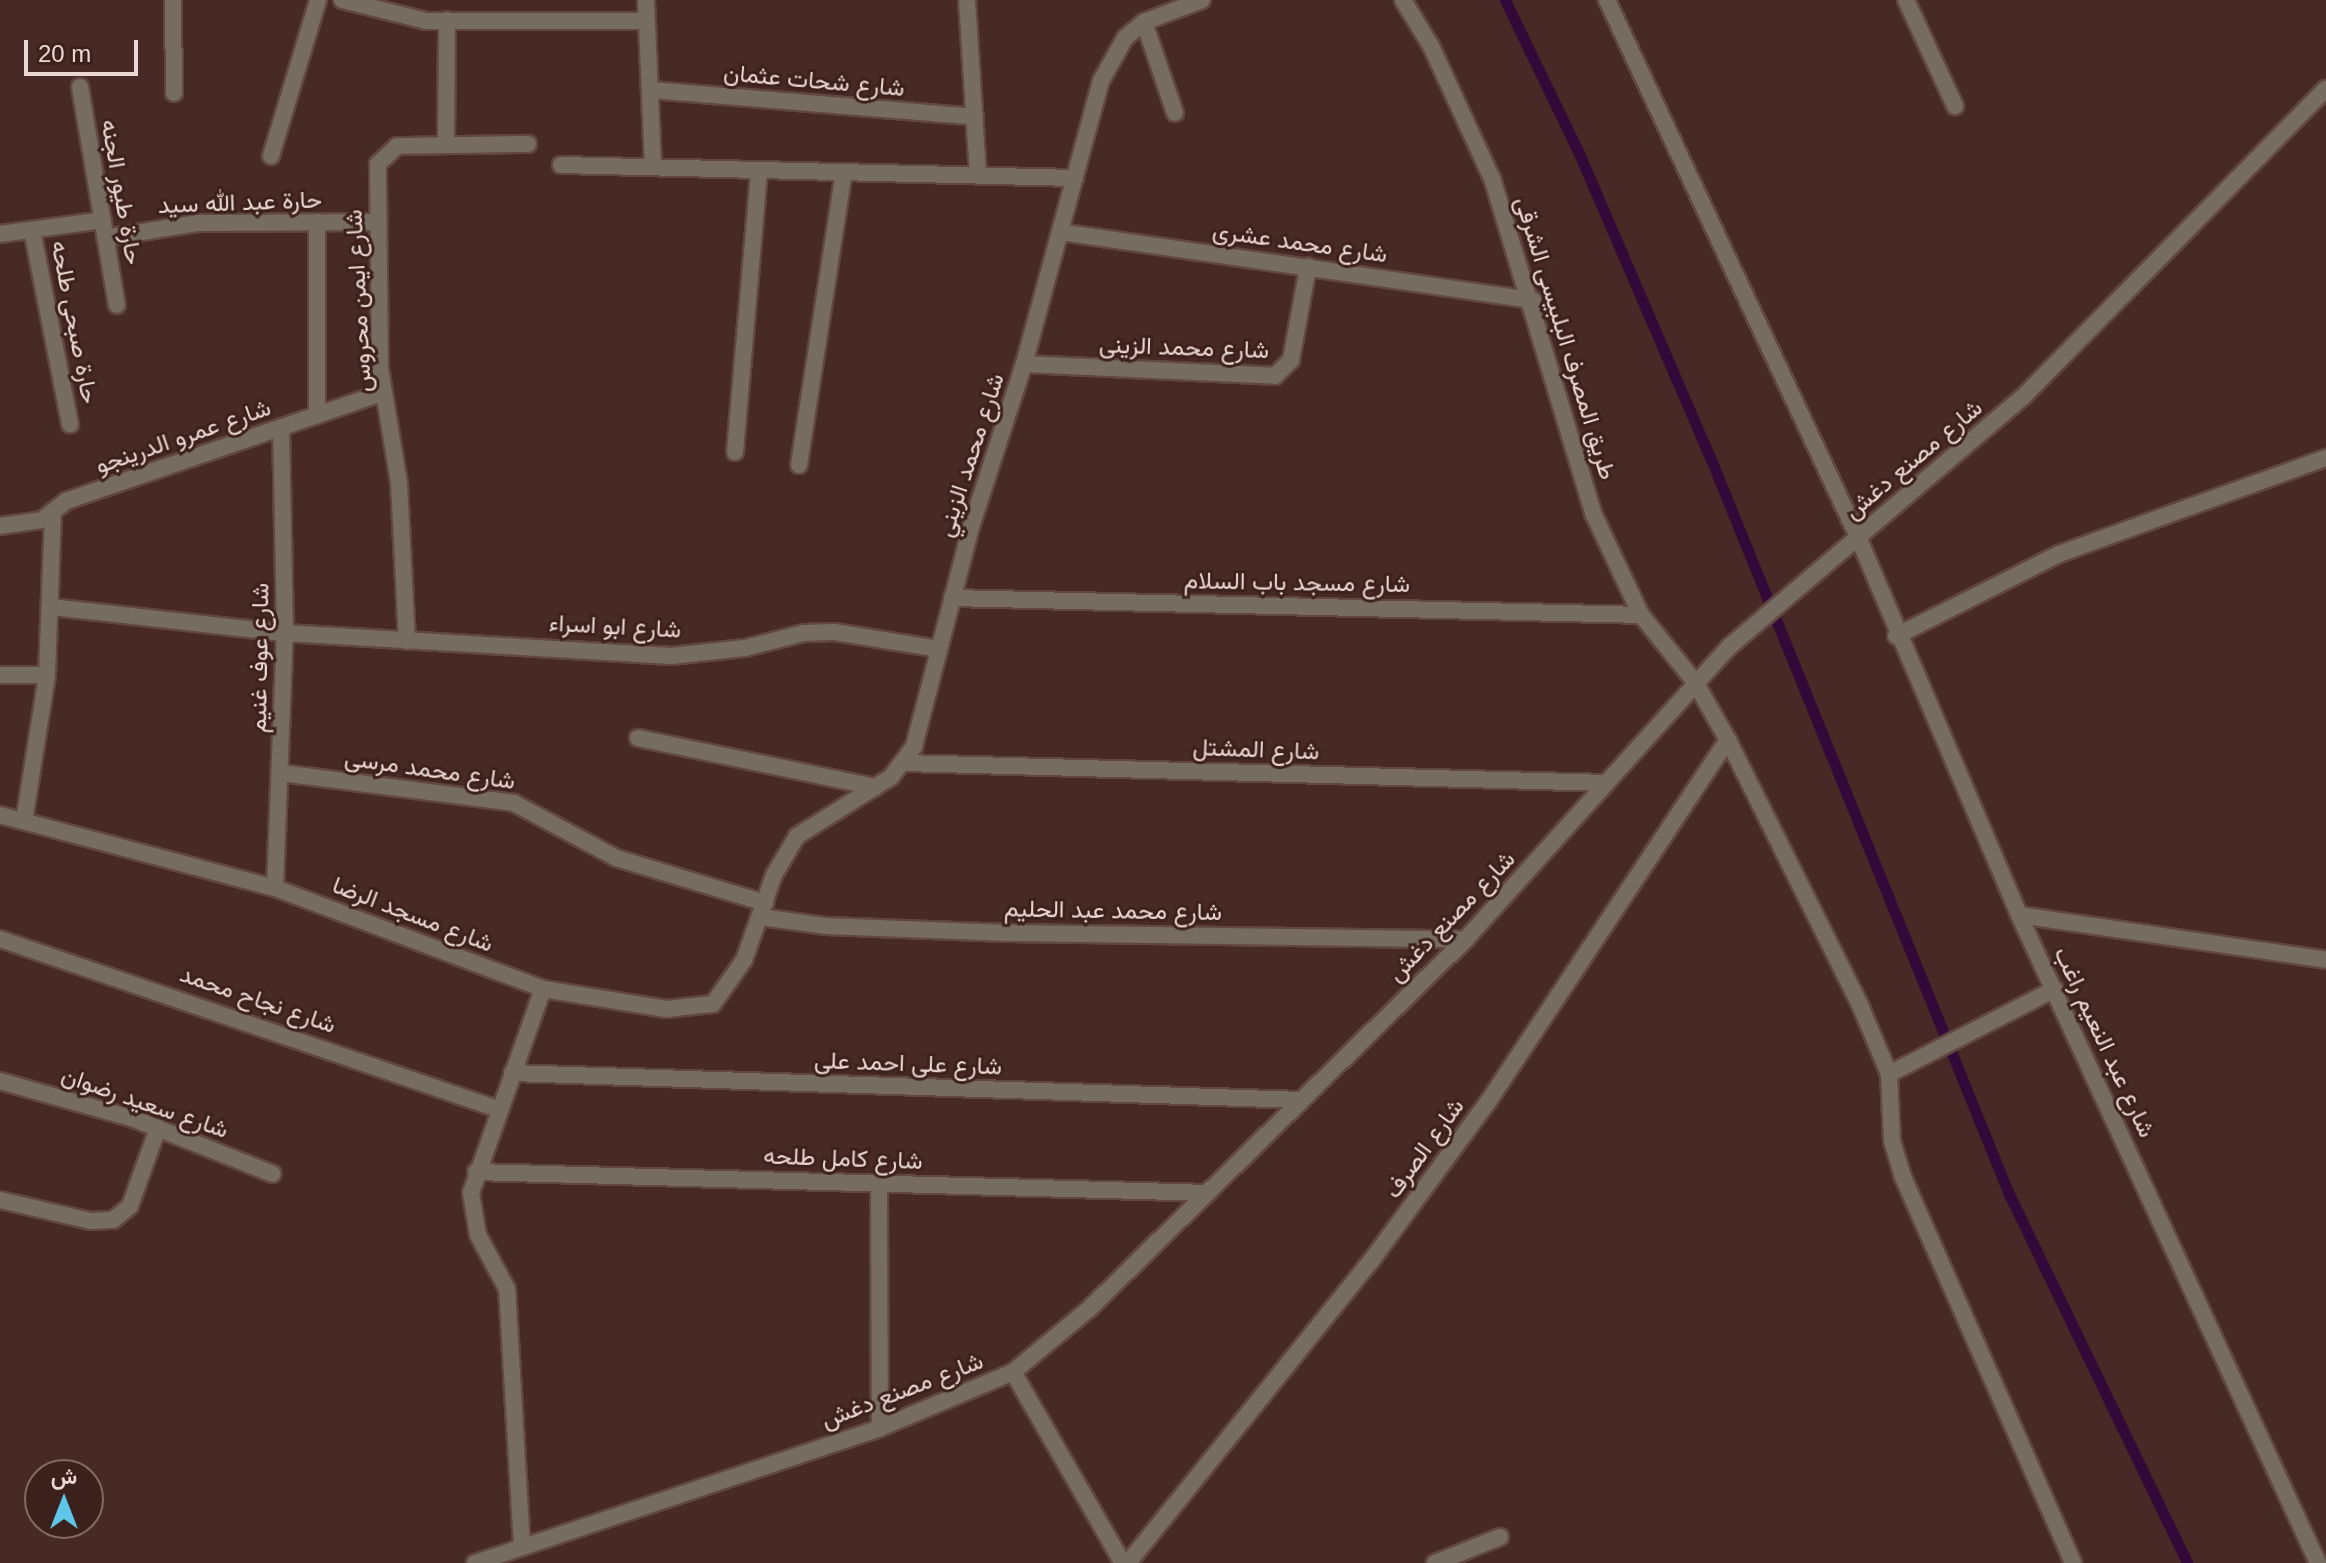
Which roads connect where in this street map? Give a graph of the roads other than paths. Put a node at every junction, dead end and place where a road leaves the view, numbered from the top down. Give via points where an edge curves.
1 (173, 0) edge
2 (318, 0) edge
3 (342, 0) edge
4 (646, 0) edge
5 (967, 0) edge
6 (1202, 0) edge
7 (1403, 0) edge
8 (1607, 0) edge
9 (1906, 0) edge
10 (447, 20) junction
11 (647, 21) junction
12 (1144, 22) junction
13 (80, 87) dead end
14 (2326, 89) edge
15 (650, 90) junction
16 (174, 93) dead end
17 (1955, 106) dead end
18 (1175, 113) dead end
19 (975, 117) junction
20 (528, 144) dead end
21 (446, 145) junction
22 (271, 156) dead end
23 (561, 165) dead end
24 (653, 167) junction
25 (759, 170) junction
26 (844, 172) junction
27 (978, 175) junction
28 (1075, 178) junction
29 (103, 220) junction
30 (317, 222) junction
31 (378, 222) junction
32 (32, 230) junction
33 (1060, 232) junction
34 (0, 234) edge
35 (105, 238) junction
36 (1308, 267) junction
37 (1533, 300) junction
38 (117, 305) dead end
39 (1024, 364) junction
40 (384, 392) junction
41 (317, 415) junction
42 (70, 424) dead end
43 (281, 428) junction
44 (735, 452) dead end
45 (2326, 458) edge
46 (799, 465) dead end
47 (53, 511) junction
48 (0, 526) edge
49 (1858, 537) junction
50 (952, 598) junction
51 (52, 607) junction
52 (1641, 615) junction
53 (285, 633) junction
54 (1896, 636) junction
55 (407, 641) junction
56 (939, 649) junction
57 (0, 675) edge
58 (47, 675) junction
59 (1695, 682) junction
60 (638, 738) dead end
61 (1728, 740) junction
62 (904, 763) junction
63 (281, 773) junction
64 (1606, 783) junction
65 (875, 787) junction
66 (0, 815) edge
67 (24, 821) junction
68 (275, 888) junction
69 (763, 910) junction
70 (2019, 915) junction
71 (0, 939) edge
72 (1466, 939) junction
73 (2326, 960) edge
74 (543, 989) junction
75 (2055, 989) junction
76 (512, 1073) junction
77 (1889, 1074) junction
78 (0, 1081) edge
79 (1302, 1100) junction
80 (498, 1109) junction
81 (158, 1128) junction
82 (476, 1172) junction
83 (273, 1174) dead end
84 (879, 1183) junction
85 (1208, 1193) junction
86 (0, 1200) edge
87 (1013, 1372) junction
88 (880, 1428) junction
89 (1500, 1537) dead end
90 (522, 1547) junction
91 (475, 1563) edge
92 (1126, 1563) edge
93 (1435, 1563) edge
94 (2073, 1563) edge
95 (2318, 1563) edge

1 - 16 street
2 - 22 street
3 - 10 street via 404,18
4 - 11 street
5 - 19 street
6 - 12 street, شارع محمد الزيني
7 - 37 street, طريق المصرف البلبيسى الشرقى via 1474,137
8 - 49 street
9 - 17 street
10 - 11 street
10 - 21 street
11 - 15 street
12 - 18 street
12 - 28 street, شارع محمد الزيني via 1110,58
13 - 29 street, حارة طيور الجنه
14 - 49 street, شارع مصنع دغش via 2023,397
15 - 19 street, شارع شحات عثمان
15 - 24 street
19 - 27 street
20 - 21 street, شارع ايمن محروس
21 - 31 street, شارع ايمن محروس via 397,146 382,157
23 - 24 street
24 - 25 street
25 - 26 street
25 - 44 street
26 - 27 street
26 - 46 street
27 - 28 street
28 - 33 street, شارع محمد الزيني
29 - 32 street
29 - 35 street, حارة طيور الجنه
30 - 31 street, حارة عبد الله سيد
30 - 35 street, حارة عبد الله سيد via 199,223
30 - 41 street
31 - 40 street, شارع ايمن محروس
32 - 34 street
32 - 42 street, حارة صبحى طلحه
33 - 36 street, شارع محمد عشرى
33 - 39 street, شارع محمد الزيني
35 - 38 street, حارة طيور الجنه
36 - 37 street, شارع محمد عشرى
36 - 39 street, شارع محمد الزينى via 1291,360 1275,376
37 - 52 street, طريق المصرف البلبيسى الشرقى via 1593,513
39 - 50 street, شارع محمد الزيني
40 - 41 street, شارع عمرو الدرينجو
40 - 55 street, شارع ايمن محروس via 399,483
41 - 43 street, شارع عمرو الدرينجو
43 - 47 street, شارع عمرو الدرينجو via 66,501
43 - 53 street, شارع عوف غنيم
45 - 54 street via 2059,554
47 - 48 street, شارع عمرو الدرينجو via 42,520
47 - 51 street
49 - 54 street, شارع عبد النعيم راغب
49 - 59 street, شارع مصنع دغش
50 - 52 street, شارع مسجد باب السلام
50 - 56 street, شارع محمد الزيني
51 - 53 street, شارع ابو اسراء
51 - 58 street
52 - 59 street, طريق المصرف البلبيسى الشرقى
53 - 55 street, شارع ابو اسراء
53 - 63 street, شارع عوف غنيم
54 - 70 street, شارع عبد النعيم راغب
55 - 56 street, شارع ابو اسراء via 671,656 834,632
56 - 62 street, شارع محمد الزيني via 914,746
57 - 58 street
58 - 67 street
59 - 61 street
59 - 64 street, شارع مصنع دغش
60 - 65 street
61 - 77 street
61 - 92 street, شارع الصرف via 1488,1102 1362,1273
62 - 64 street, شارع المشتل
62 - 65 street, شارع محمد الزيني
63 - 68 street, شارع عوف غنيم
63 - 69 street, شارع محمد مرسى via 514,803 616,858
64 - 72 street, شارع مصنع دغش
65 - 69 street, شارع محمد الزيني via 797,836 774,875
66 - 67 street, شارع مسجد الرضا
67 - 68 street, شارع مسجد الرضا
68 - 74 street, شارع مسجد الرضا
69 - 72 street, شارع محمد عبد الحليم via 826,926
69 - 74 street, شارع مسجد الرضا via 744,960 713,1004 666,1009
70 - 73 street
70 - 75 street, شارع عبد النعيم راغب
71 - 80 street, شارع نجاح محمد
72 - 79 street, شارع مصنع دغش
74 - 76 street
75 - 77 street
75 - 95 street, شارع عبد النعيم راغب
76 - 79 street, شارع على احمد على
76 - 80 street
77 - 94 street via 1892,1141 1903,1177
78 - 81 street, شارع سعيد رضوان
79 - 85 street, شارع مصنع دغش
80 - 82 street
81 - 83 street, شارع سعيد رضوان
81 - 86 street via 130,1206 113,1220 91,1221
82 - 84 street, شارع كامل طلحه
82 - 90 street via 471,1212 478,1235 503,1272 510,1306
84 - 85 street, شارع كامل طلحه
84 - 88 street
85 - 87 street, شارع مصنع دغش via 1089,1309
87 - 88 street, شارع مصنع دغش
87 - 92 street
88 - 90 street, شارع مصنع دغش
89 - 93 street
90 - 91 street, شارع مصنع دغش

